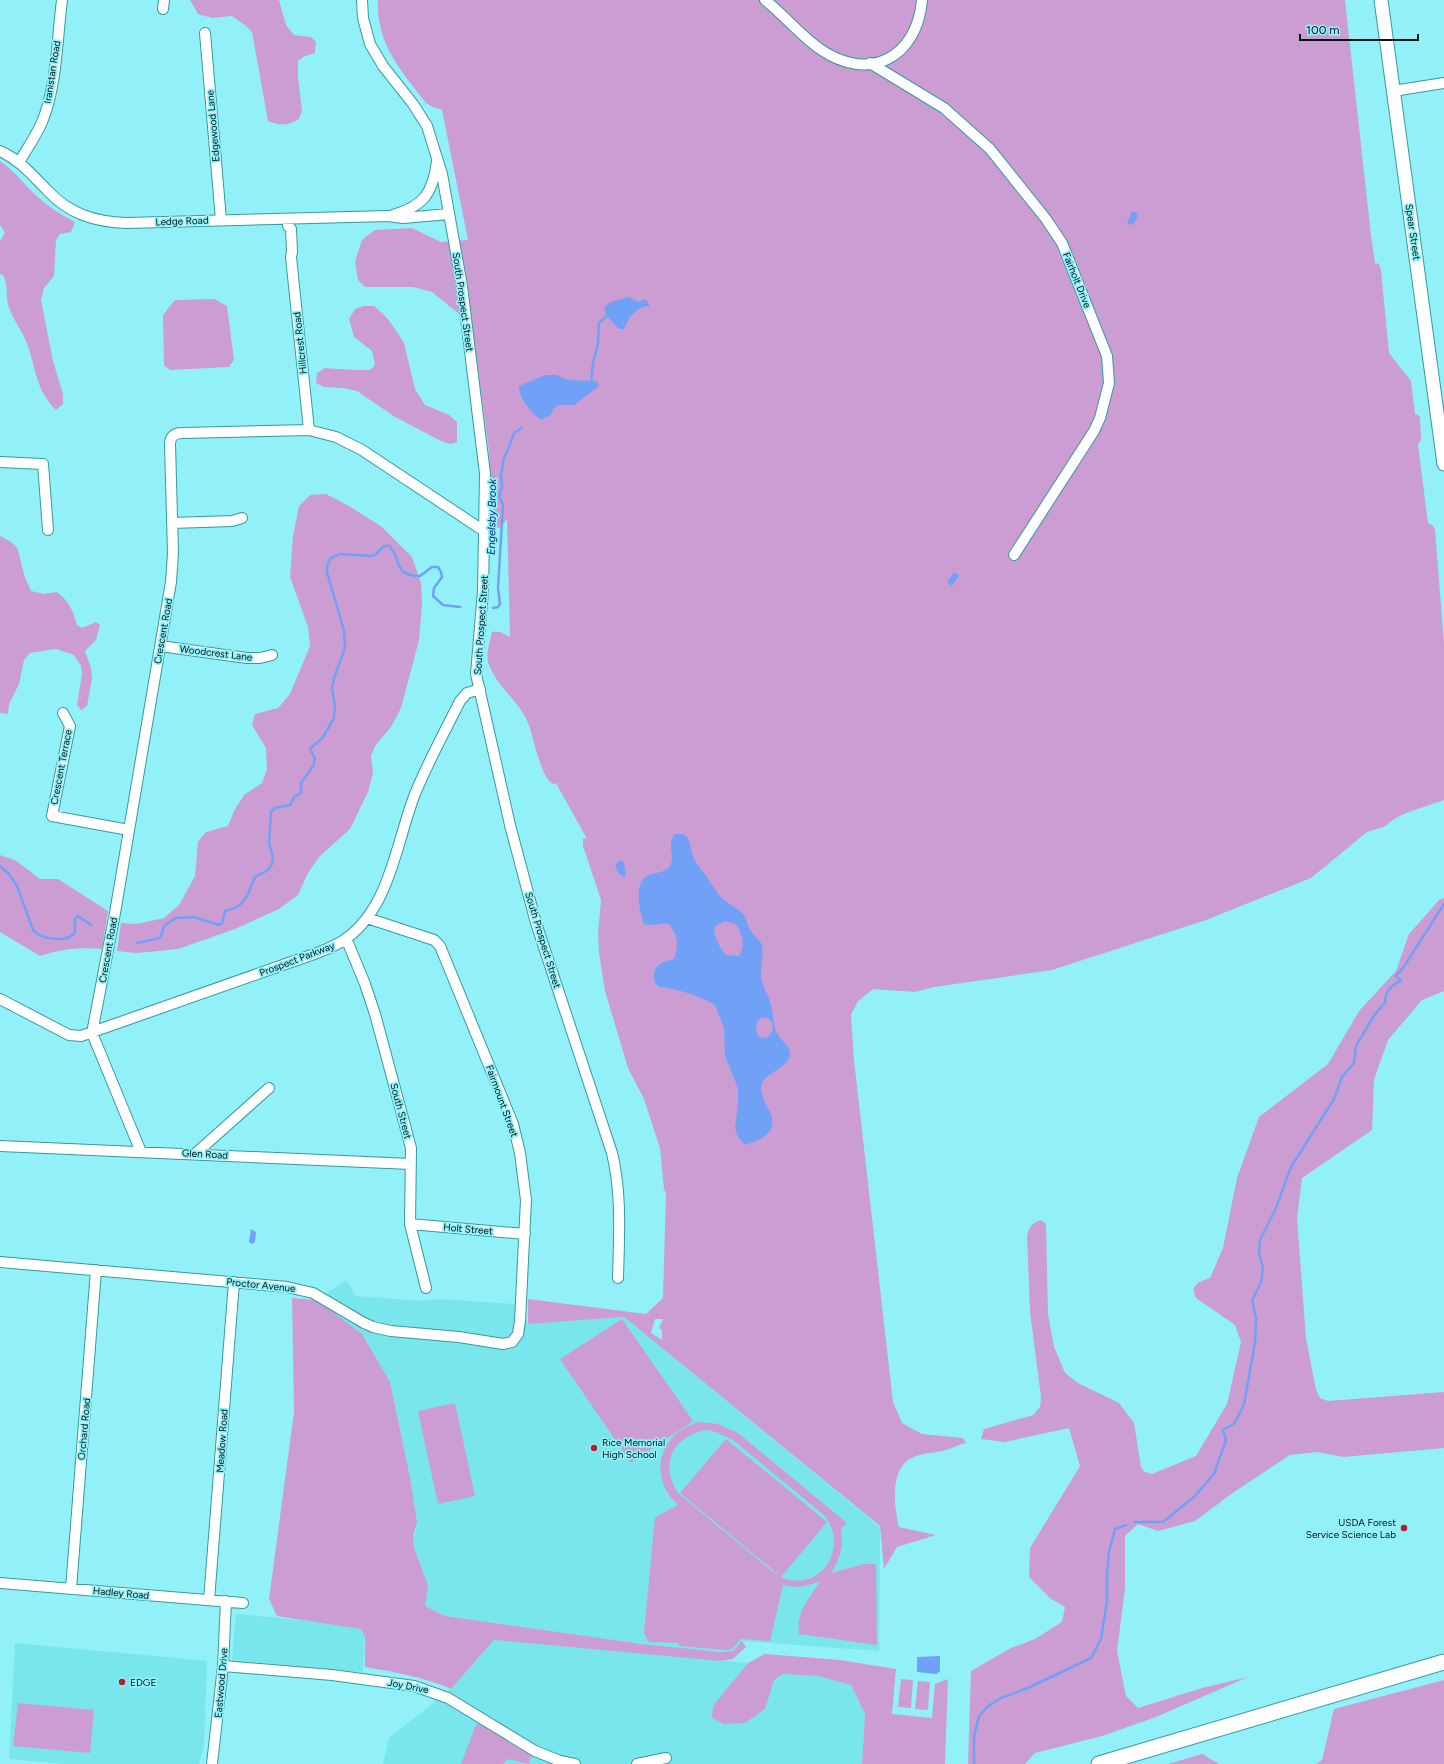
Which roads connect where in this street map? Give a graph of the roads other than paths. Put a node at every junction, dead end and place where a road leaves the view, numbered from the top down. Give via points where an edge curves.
1 (62, 0) edge
2 (362, 0) edge
3 (765, 0) edge
4 (922, 0) edge
5 (1381, 0) edge
6 (205, 33) dead end
7 (870, 63) junction
8 (1444, 83) edge
9 (1393, 91) junction
10 (0, 151) edge
11 (438, 160) junction
12 (19, 162) junction
13 (449, 214) junction
14 (388, 216) junction
15 (221, 220) junction
16 (288, 222) junction
17 (309, 430) junction
18 (0, 462) edge
19 (1444, 464) edge
20 (242, 518) dead end
21 (172, 523) junction
22 (48, 530) dead end
23 (484, 531) junction
24 (1014, 555) dead end
25 (160, 646) junction
26 (272, 655) dead end
27 (480, 689) junction
28 (63, 713) dead end
29 (129, 830) junction
30 (367, 918) junction
31 (346, 938) junction
32 (0, 999) edge
33 (92, 1033) junction
34 (269, 1088) dead end
35 (0, 1146) edge
36 (141, 1152) junction
37 (195, 1154) junction
38 (410, 1164) junction
39 (410, 1224) junction
40 (525, 1234) junction
41 (0, 1262) edge
42 (96, 1270) junction
43 (618, 1278) dead end
44 (234, 1282) junction
45 (426, 1288) dead end
46 (512, 1342) joint
47 (0, 1583) edge
48 (71, 1589) junction
49 (209, 1600) junction
50 (226, 1601) junction
51 (243, 1603) dead end
52 (1444, 1662) edge
53 (223, 1666) junction
54 (666, 1758) dead end
55 (212, 1764) edge
56 (575, 1764) edge
57 (637, 1764) edge
58 (1099, 1764) edge

1 - 12 street, Iranistan Road via 48,104 37,134
2 - 11 street, South Prospect Street via 363,18 372,48 423,118 431,134
3 - 7 street via 829,54 848,62
4 - 7 street via 918,25 906,44 887,60
5 - 9 main road, Spear Street
6 - 15 street, Edgewood Lane
7 - 24 street, Fairholt Drive via 944,108 990,150 1046,219 1062,243 1107,356 1109,383 1094,431
8 - 9 street
9 - 19 main road, Spear Street
10 - 12 street, Ledge Road
11 - 13 street, South Prospect Street
11 - 14 street, Ledge Road via 434,181 427,196 416,206
12 - 15 street, Ledge Road via 59,202 94,220 127,223
13 - 14 street, Ledge Road via 403,218
13 - 23 street, South Prospect Street via 462,286 479,418 485,474
14 - 16 street, Ledge Road
15 - 16 street, Ledge Road
16 - 17 street, Hillcrest Road via 288,253 291,257
17 - 21 street, Crescent Road via 174,434 170,440
17 - 23 street, Crescent Road via 336,437 362,450
18 - 22 street via 43,464
20 - 21 street via 232,521
21 - 25 street, Crescent Road via 172,573
23 - 27 street, South Prospect Street via 484,592 476,666
25 - 26 street, Woodcrest Lane via 247,658
25 - 29 street, Crescent Road
27 - 30 street, Prospect Parkway via 467,693 460,700 423,776 409,809 384,886
27 - 43 street, South Prospect Street via 508,818 536,923 614,1159 618,1190
28 - 29 street, Crescent Terrace via 70,726 52,816
29 - 33 street, Crescent Road
30 - 31 street, Prospect Parkway
30 - 40 street, Fairmount Street via 434,940 440,946 513,1124 520,1153 526,1200
31 - 33 street, Prospect Parkway via 337,945 317,953
31 - 38 street, South Street via 374,1014 407,1134
32 - 33 street, Prospect Parkway via 69,1035 81,1036
33 - 36 street
34 - 37 street
35 - 36 street, Glen Road
36 - 37 street, Glen Road
37 - 38 street, Glen Road
38 - 39 street, South Street
39 - 40 street, Holt Street
39 - 45 street, South Street
40 - 46 street, Fairmount Street via 520,1321 518,1334
41 - 42 street, Proctor Avenue
42 - 44 street, Proctor Avenue
42 - 48 street, Orchard Road
44 - 46 street, Proctor Avenue via 307,1290 350,1317 373,1327 391,1331 496,1344
44 - 49 street, Meadow Road
47 - 48 street, Hadley Road
48 - 49 street, Hadley Road
49 - 50 street, Hadley Road
50 - 51 street, Hadley Road
50 - 53 street, Eastwood Drive
52 - 58 highway
53 - 55 street, Eastwood Drive
53 - 56 street, Joy Drive via 414,1686 448,1698 535,1750 560,1761
54 - 57 street

